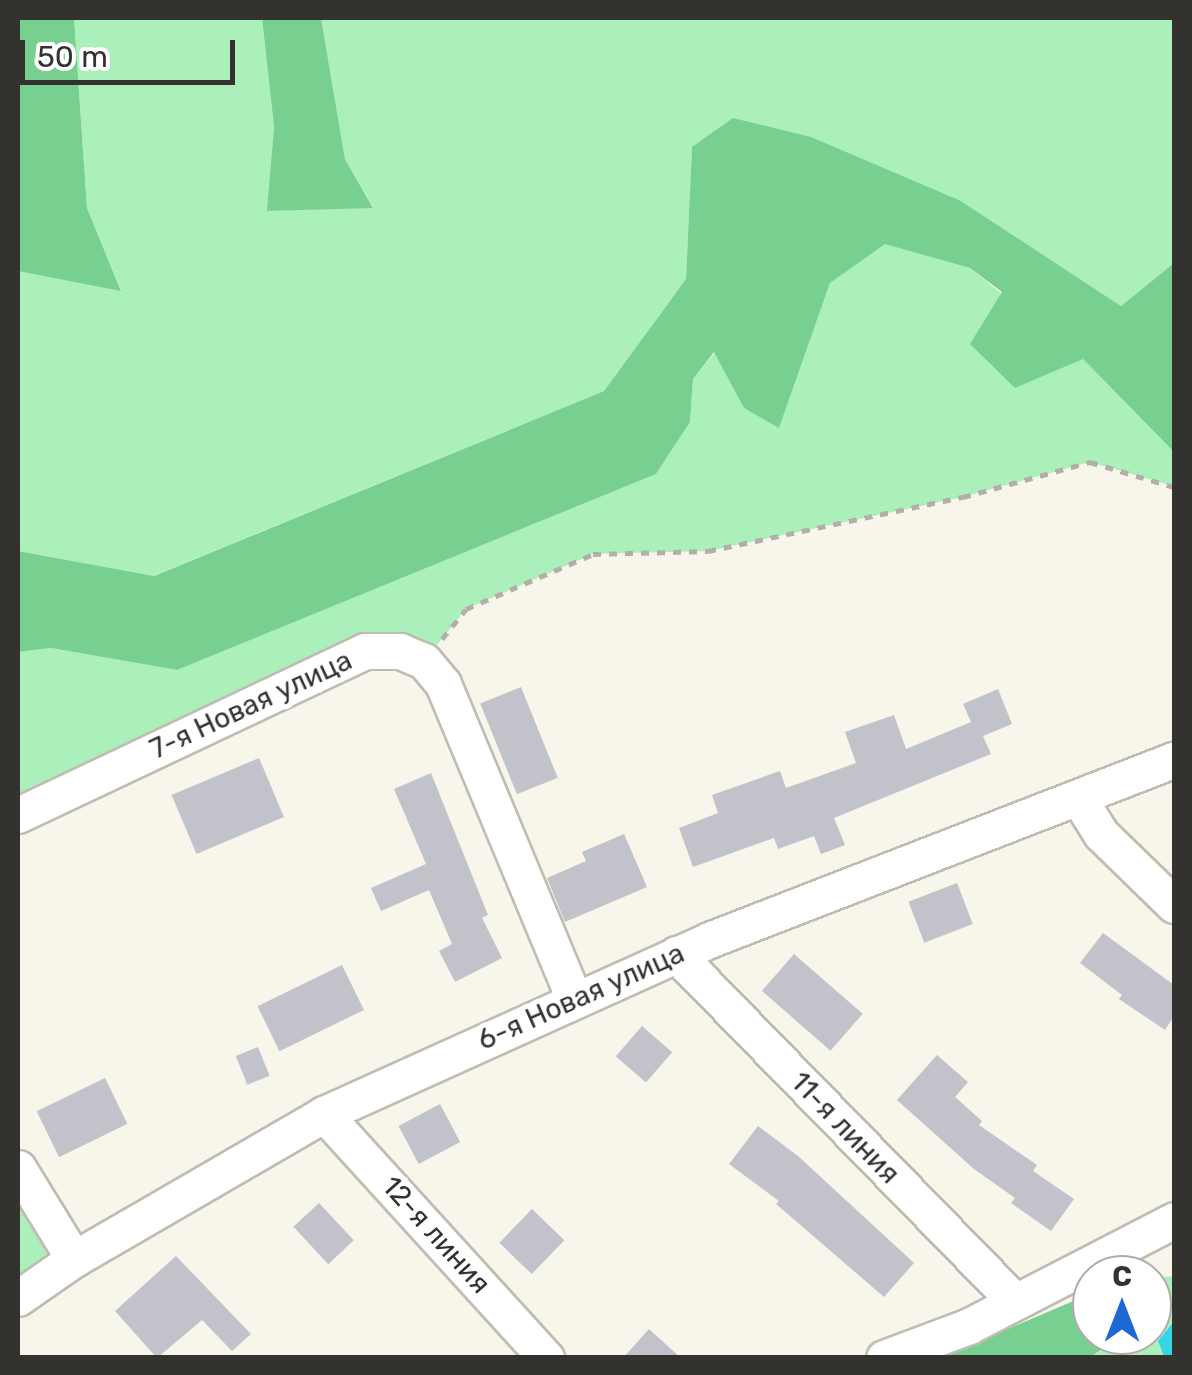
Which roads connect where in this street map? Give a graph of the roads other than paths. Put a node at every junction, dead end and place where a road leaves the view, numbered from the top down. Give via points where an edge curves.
1 (1174, 760) edge
2 (1080, 799) junction
3 (18, 815) edge
4 (1174, 905) edge
5 (676, 954) junction
6 (574, 998) junction
7 (324, 1114) junction
8 (18, 1168) edge
9 (1174, 1220) edge
10 (74, 1259) junction
11 (18, 1298) edge
12 (1015, 1302) junction
13 (546, 1358) edge
14 (884, 1358) edge

1 - 2 street, 6-я Новая улица
2 - 4 street via 1101,834
2 - 5 street, 6-я Новая улица
3 - 6 street, 7-я Новая улица via 365,650 400,650 424,661 443,684
5 - 6 street, 6-я Новая улица
5 - 12 street, 11-я линия
6 - 7 street, 6-я Новая улица
7 - 10 street, 6-я Новая улица
7 - 13 street, 12-я линия
8 - 10 street
9 - 12 street
10 - 11 street, 6-я Новая улица
12 - 14 street

